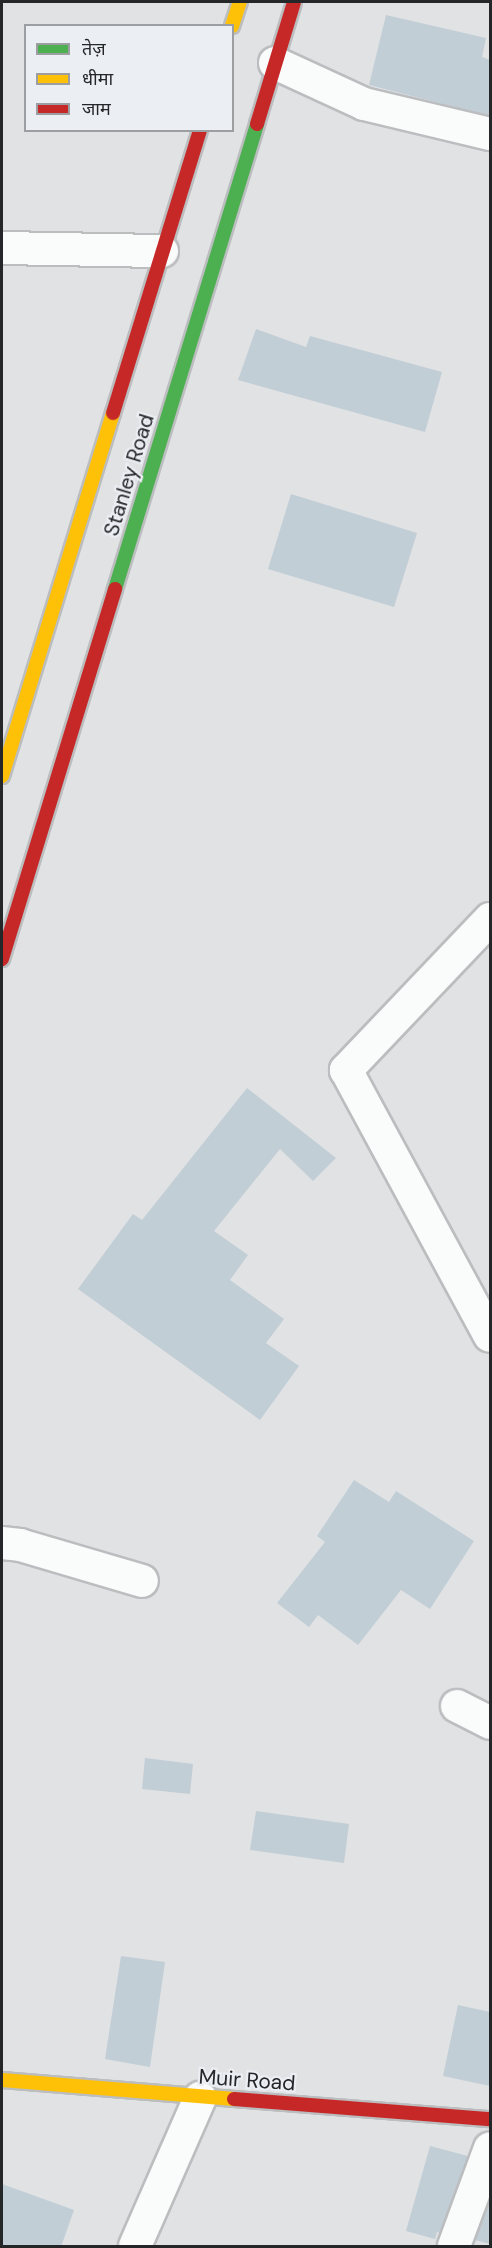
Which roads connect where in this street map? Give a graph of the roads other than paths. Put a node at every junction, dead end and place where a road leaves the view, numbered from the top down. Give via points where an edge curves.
1 (240, 2) edge
2 (294, 2) edge
3 (233, 24) edge
4 (275, 63) junction
5 (199, 132) edge
6 (490, 134) edge
7 (2, 248) edge
8 (162, 251) junction
9 (2, 776) edge
10 (490, 919) edge
11 (2, 959) edge
12 (490, 1336) edge
13 (2, 1543) edge
14 (142, 1581) dead end
15 (457, 1706) dead end
16 (490, 1723) edge
17 (2, 2080) edge
18 (200, 2098) junction
19 (490, 2119) edge
20 (490, 2148) edge
21 (135, 2247) edge
22 (454, 2247) edge

1 - 3 main road
2 - 4 main road, Stanley Road
4 - 6 street via 364,104
4 - 11 main road, Stanley Road
5 - 8 main road, Stanley Road
7 - 8 street
8 - 9 main road, Stanley Road
10 - 12 street via 346,1070
13 - 14 street
15 - 16 street
17 - 18 main road, Muir Road
18 - 19 main road, Muir Road
18 - 21 street
20 - 22 street

